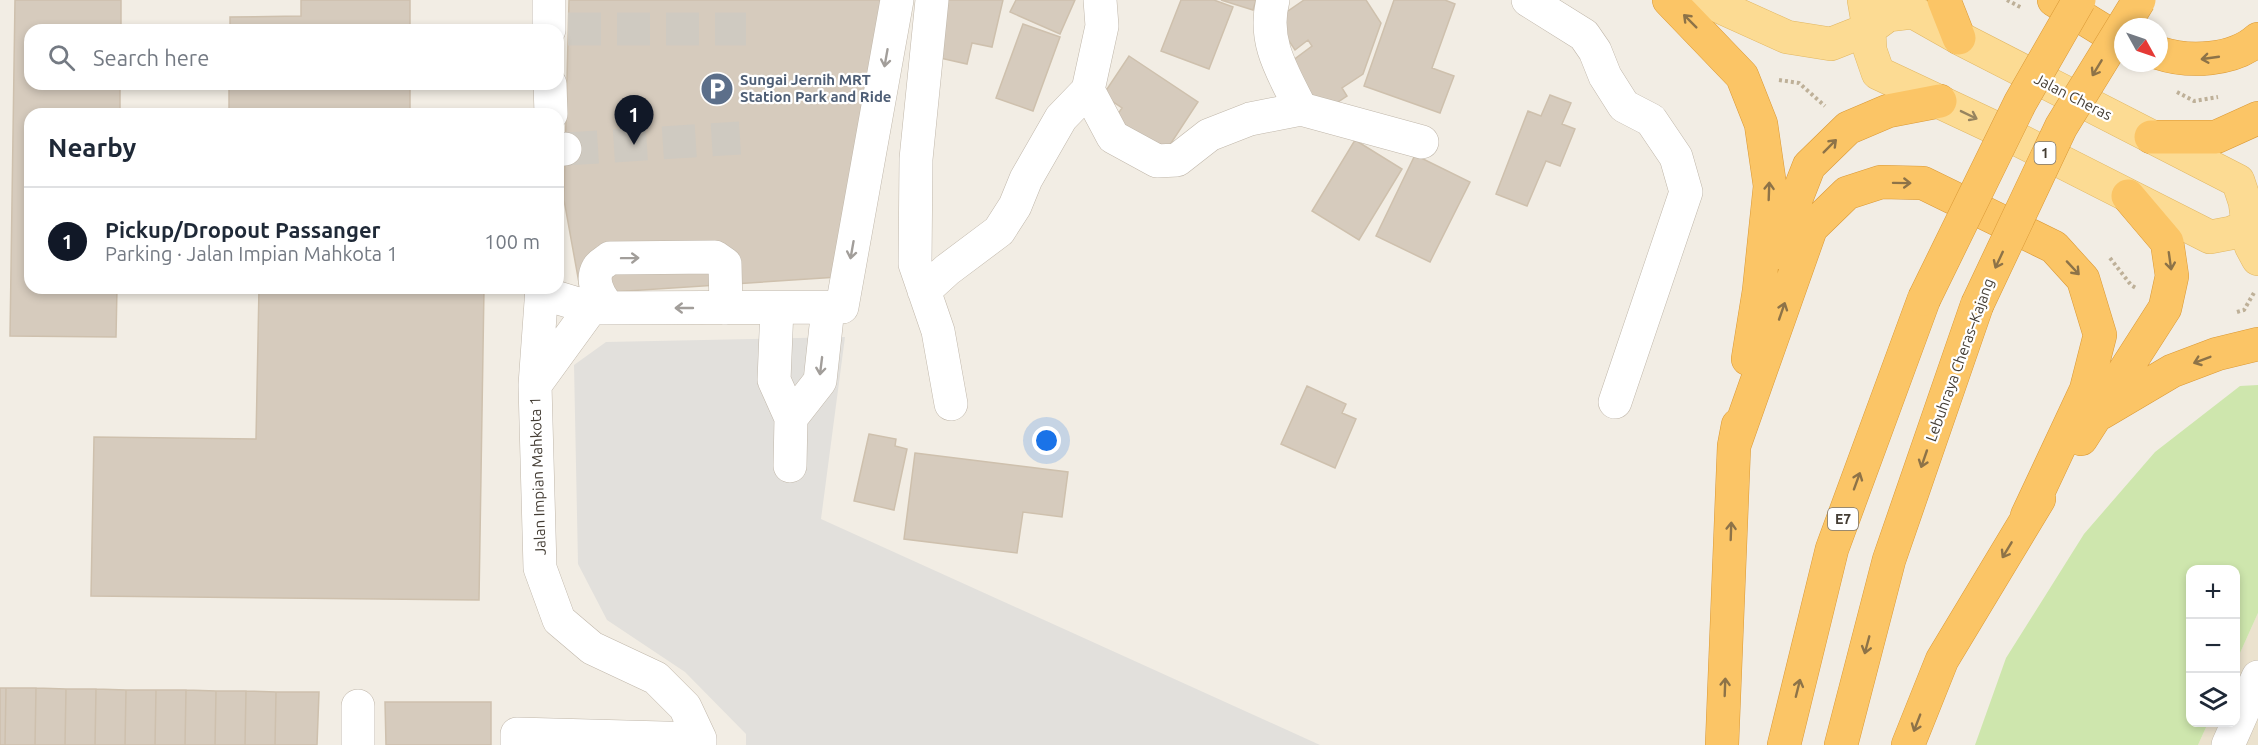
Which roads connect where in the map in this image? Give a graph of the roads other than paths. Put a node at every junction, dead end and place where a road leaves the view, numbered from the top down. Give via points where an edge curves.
1 (549, 0) edge
2 (897, 0) edge
3 (932, 0) edge
4 (1100, 0) edge
5 (1273, 0) edge
6 (1528, 0) edge
7 (1669, 0) edge
8 (1705, 0) edge
9 (1736, 0) edge
10 (1944, 0) edge
11 (2054, 0) edge
12 (2079, 0) edge
13 (2139, 0) edge
14 (1867, 14) edge
15 (555, 24) edge
16 (1787, 37) junction
17 (2114, 37) edge
18 (1959, 38) junction
19 (2258, 39) edge
20 (2168, 56) edge
21 (550, 90) edge
22 (1088, 90) junction
23 (1940, 101) junction
24 (551, 108) edge
25 (1301, 109) junction
26 (2258, 118) edge
27 (2151, 137) junction
28 (1422, 142) dead end
29 (2128, 196) junction
30 (2253, 223) edge
31 (2258, 259) edge
32 (924, 291) junction
33 (1760, 291) junction
34 (542, 294) edge
35 (555, 294) edge
36 (600, 308) junction
37 (726, 308) junction
38 (777, 308) junction
39 (828, 308) junction
40 (2258, 344) edge
41 (535, 385) junction
42 (1615, 402) dead end
43 (951, 404) dead end
44 (2098, 415) junction
45 (791, 418) junction
46 (1734, 446) junction
47 (790, 465) dead end
48 (2027, 516) junction
49 (2258, 677) edge
50 (358, 706) dead end
51 (700, 742) edge
52 (358, 745) edge
53 (517, 745) edge
54 (1722, 745) edge
55 (1784, 745) edge
56 (1841, 745) edge
57 (1908, 745) edge
58 (2228, 745) edge

1 - 15 street
2 -> 39 street via 842,307
3 - 32 street via 916,159 915,264
4 - 22 street via 1102,26
5 - 25 street via 1269,17 1275,56
6 - 42 street via 1584,35 1624,106 1651,120 1676,157 1686,192
33 -> 7 highway via 1770,186 1761,124 1742,76
8 - 16 main road, Jalan Cheras
9 - 16 street
10 - 18 highway
11 - 17 highway
55 -> 12 highway, E7, bridge via 1832,549 1923,299 2019,102
13 -> 56 highway, Lebuhraya Cheras–Kajang, bridge via 2061,127 1977,304 1889,560
14 - 16 main road, Jalan Cheras via 1831,44
14 - 18 main road, Jalan Cheras via 1912,12
14 - 23 main road, 1 via 1870,50 1878,73
18 - 27 main road, Jalan Cheras
19 -> 20 highway via 2210,60
21 - 24 street
22 - 25 street via 1113,136 1157,161 1177,160 1209,135 1250,119
22 - 32 street via 1061,118 999,231
23 -> 29 main road, 1
33 -> 23 highway via 1809,166 1848,128 1888,111
25 - 28 street
26 - 27 highway via 2216,137
27 - 30 main road, Jalan Cheras via 2238,181
29 - 30 main road, 1 via 2210,237
29 -> 44 highway via 2167,242 2172,276 2165,308
30 - 31 main road, Jalan Cheras via 2251,246
32 - 43 street via 938,331
33 - 46 highway
34 - 41 street, Jalan Impian Mahkota 1
35 - 36 street
37 -> 36 street
36 -> 37 street via 595,284 598,268 610,258 715,257 725,264
36 - 41 street
37 - 38 street
38 - 39 street
38 - 45 street via 774,380
39 -> 45 street via 819,381
40 -> 44 highway via 2172,371
41 - 51 street, Jalan Impian Mahkota 1 via 540,568 559,620 592,648 657,678 685,707
44 - 48 highway
45 - 47 street
46 -> 48 highway via 1811,228 1847,193 1881,182 1923,183 2054,247 2083,279 2100,335 2086,390
54 -> 46 highway
48 -> 57 highway via 1941,660
49 - 58 street
50 - 52 street
51 - 53 street via 516,734

